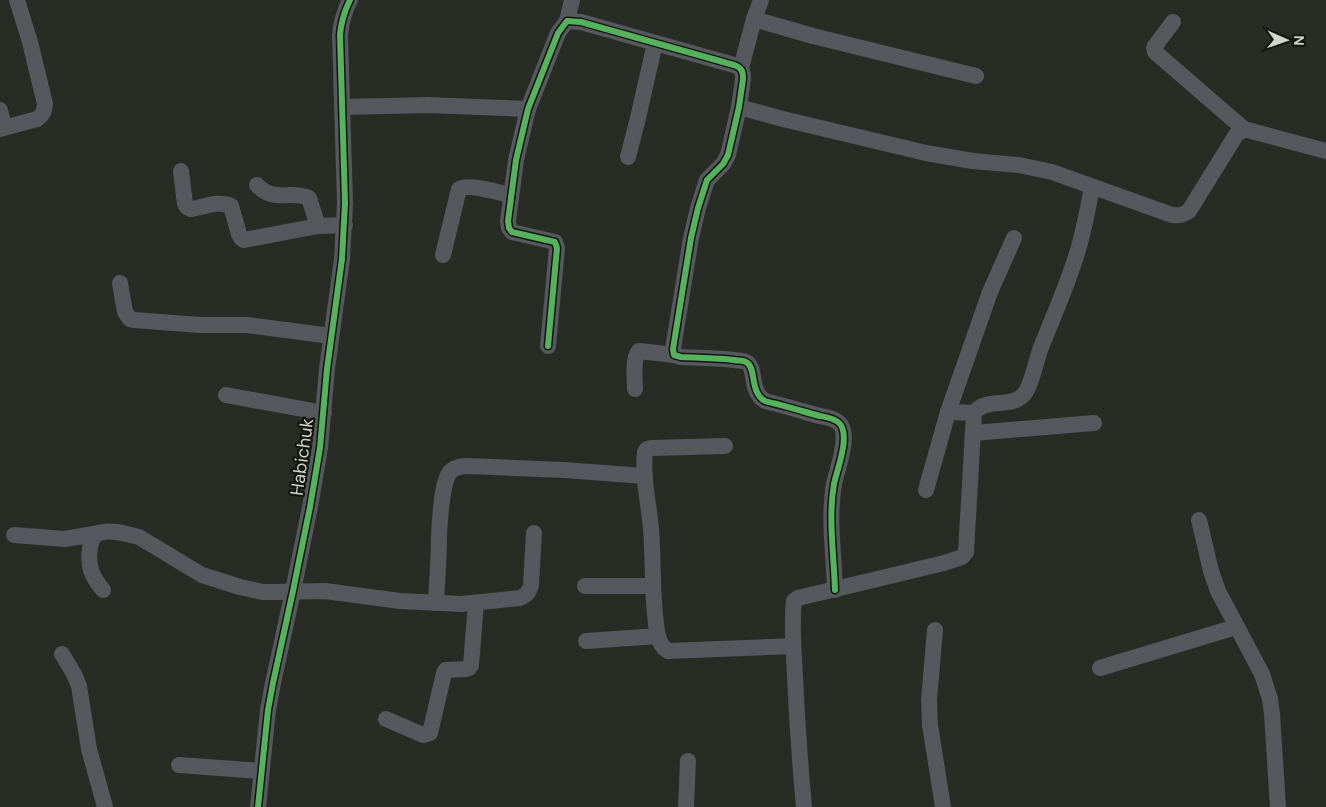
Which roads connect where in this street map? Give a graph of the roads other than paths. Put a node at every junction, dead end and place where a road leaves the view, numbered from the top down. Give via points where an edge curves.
1 (17, 0) edge
2 (350, 0) edge
3 (572, 0) edge
4 (761, 0) edge
5 (754, 20) junction
6 (567, 21) junction
7 (1173, 22) dead end
8 (654, 43) junction
9 (741, 68) junction
10 (976, 76) dead end
11 (738, 106) junction
12 (343, 107) junction
13 (528, 109) junction
14 (0, 110) edge
15 (2, 128) edge
16 (1244, 129) junction
17 (1326, 151) edge
18 (628, 156) dead end
19 (181, 171) dead end
20 (257, 185) dead end
21 (1092, 187) junction
22 (511, 196) junction
23 (345, 225) junction
24 (318, 226) junction
25 (1014, 238) dead end
26 (443, 256) dead end
27 (120, 283) dead end
28 (332, 336) junction
29 (548, 346) dead end
30 (674, 355) junction
31 (635, 389) dead end
32 (226, 396) dead end
33 (948, 412) junction
34 (324, 413) junction
35 (974, 413) junction
36 (1094, 423) dead end
37 (974, 434) junction
38 (724, 446) dead end
39 (645, 476) junction
40 (926, 490) dead end
41 (1199, 520) dead end
42 (99, 533) junction
43 (534, 533) dead end
44 (14, 535) dead end
45 (585, 586) dead end
46 (653, 586) junction
47 (104, 590) dead end
48 (835, 590) junction
49 (293, 591) junction
50 (436, 603) junction
51 (476, 603) junction
52 (1236, 627) junction
53 (935, 630) dead end
54 (658, 636) junction
55 (586, 641) dead end
56 (793, 646) junction
57 (62, 654) dead end
58 (1100, 668) dead end
59 (386, 719) dead end
60 (688, 761) dead end
61 (179, 765) dead end
62 (262, 771) junction
63 (105, 807) edge
64 (258, 807) edge
65 (686, 807) edge
66 (804, 807) edge
67 (943, 807) edge
68 (1278, 807) edge

1 - 15 street via 45,104 42,116 37,119
2 - 12 street, Habichuk via 340,35
3 - 6 street
4 - 5 street
5 - 9 street
5 - 10 street
6 - 8 street
6 - 13 street via 558,33
7 - 16 street via 1155,46 1155,52
8 - 9 street
8 - 18 street
9 - 11 street via 743,79
11 - 21 street via 926,153 1052,172
11 - 30 street via 728,155 707,180 698,208 675,332
12 - 13 street via 428,105
12 - 23 street, Habichuk
13 - 22 street
14 - 15 street
16 - 17 street
16 - 21 street via 1236,135 1189,211 1183,215 1172,215
19 - 24 street via 187,208 218,203 231,206 244,240
20 - 24 street via 270,194 309,198
21 - 35 street via 1076,255 1026,392 1014,401 984,405
22 - 26 street via 470,187 459,189
22 - 29 street via 508,221 512,232 554,242 558,248
23 - 24 street
23 - 28 street, Habichuk
25 - 33 street via 990,292
27 - 28 street via 125,312 134,320 247,325
28 - 34 street, Habichuk
30 - 31 street via 639,351 635,360
30 - 48 street via 744,361 751,367 755,388 763,399 839,422 845,441 834,486 832,514
32 - 34 street
33 - 35 street
33 - 40 street
34 - 49 street, Habichuk
35 - 37 street
36 - 37 street
37 - 48 street via 968,543 962,557
38 - 39 street via 647,449
39 - 46 street
39 - 50 street via 564,470 454,468 448,474 442,501
41 - 52 street via 1214,582
42 - 44 street via 64,538
42 - 47 street via 94,537 89,558 90,569
42 - 49 street via 139,537 190,569 225,582 263,592
43 - 51 street via 531,585 526,596
45 - 46 street
46 - 54 street
48 - 56 street via 794,601
49 - 50 street via 326,591
49 - 62 street, Habichuk via 268,710
50 - 51 street
51 - 59 street via 471,665 444,673 430,733 423,734
52 - 58 street
52 - 68 street via 1262,674 1270,699
53 - 67 street via 930,725
54 - 55 street
54 - 56 street via 668,651
56 - 66 street
57 - 63 street via 79,686 89,748
60 - 65 street
61 - 62 street
62 - 64 street, Habichuk

